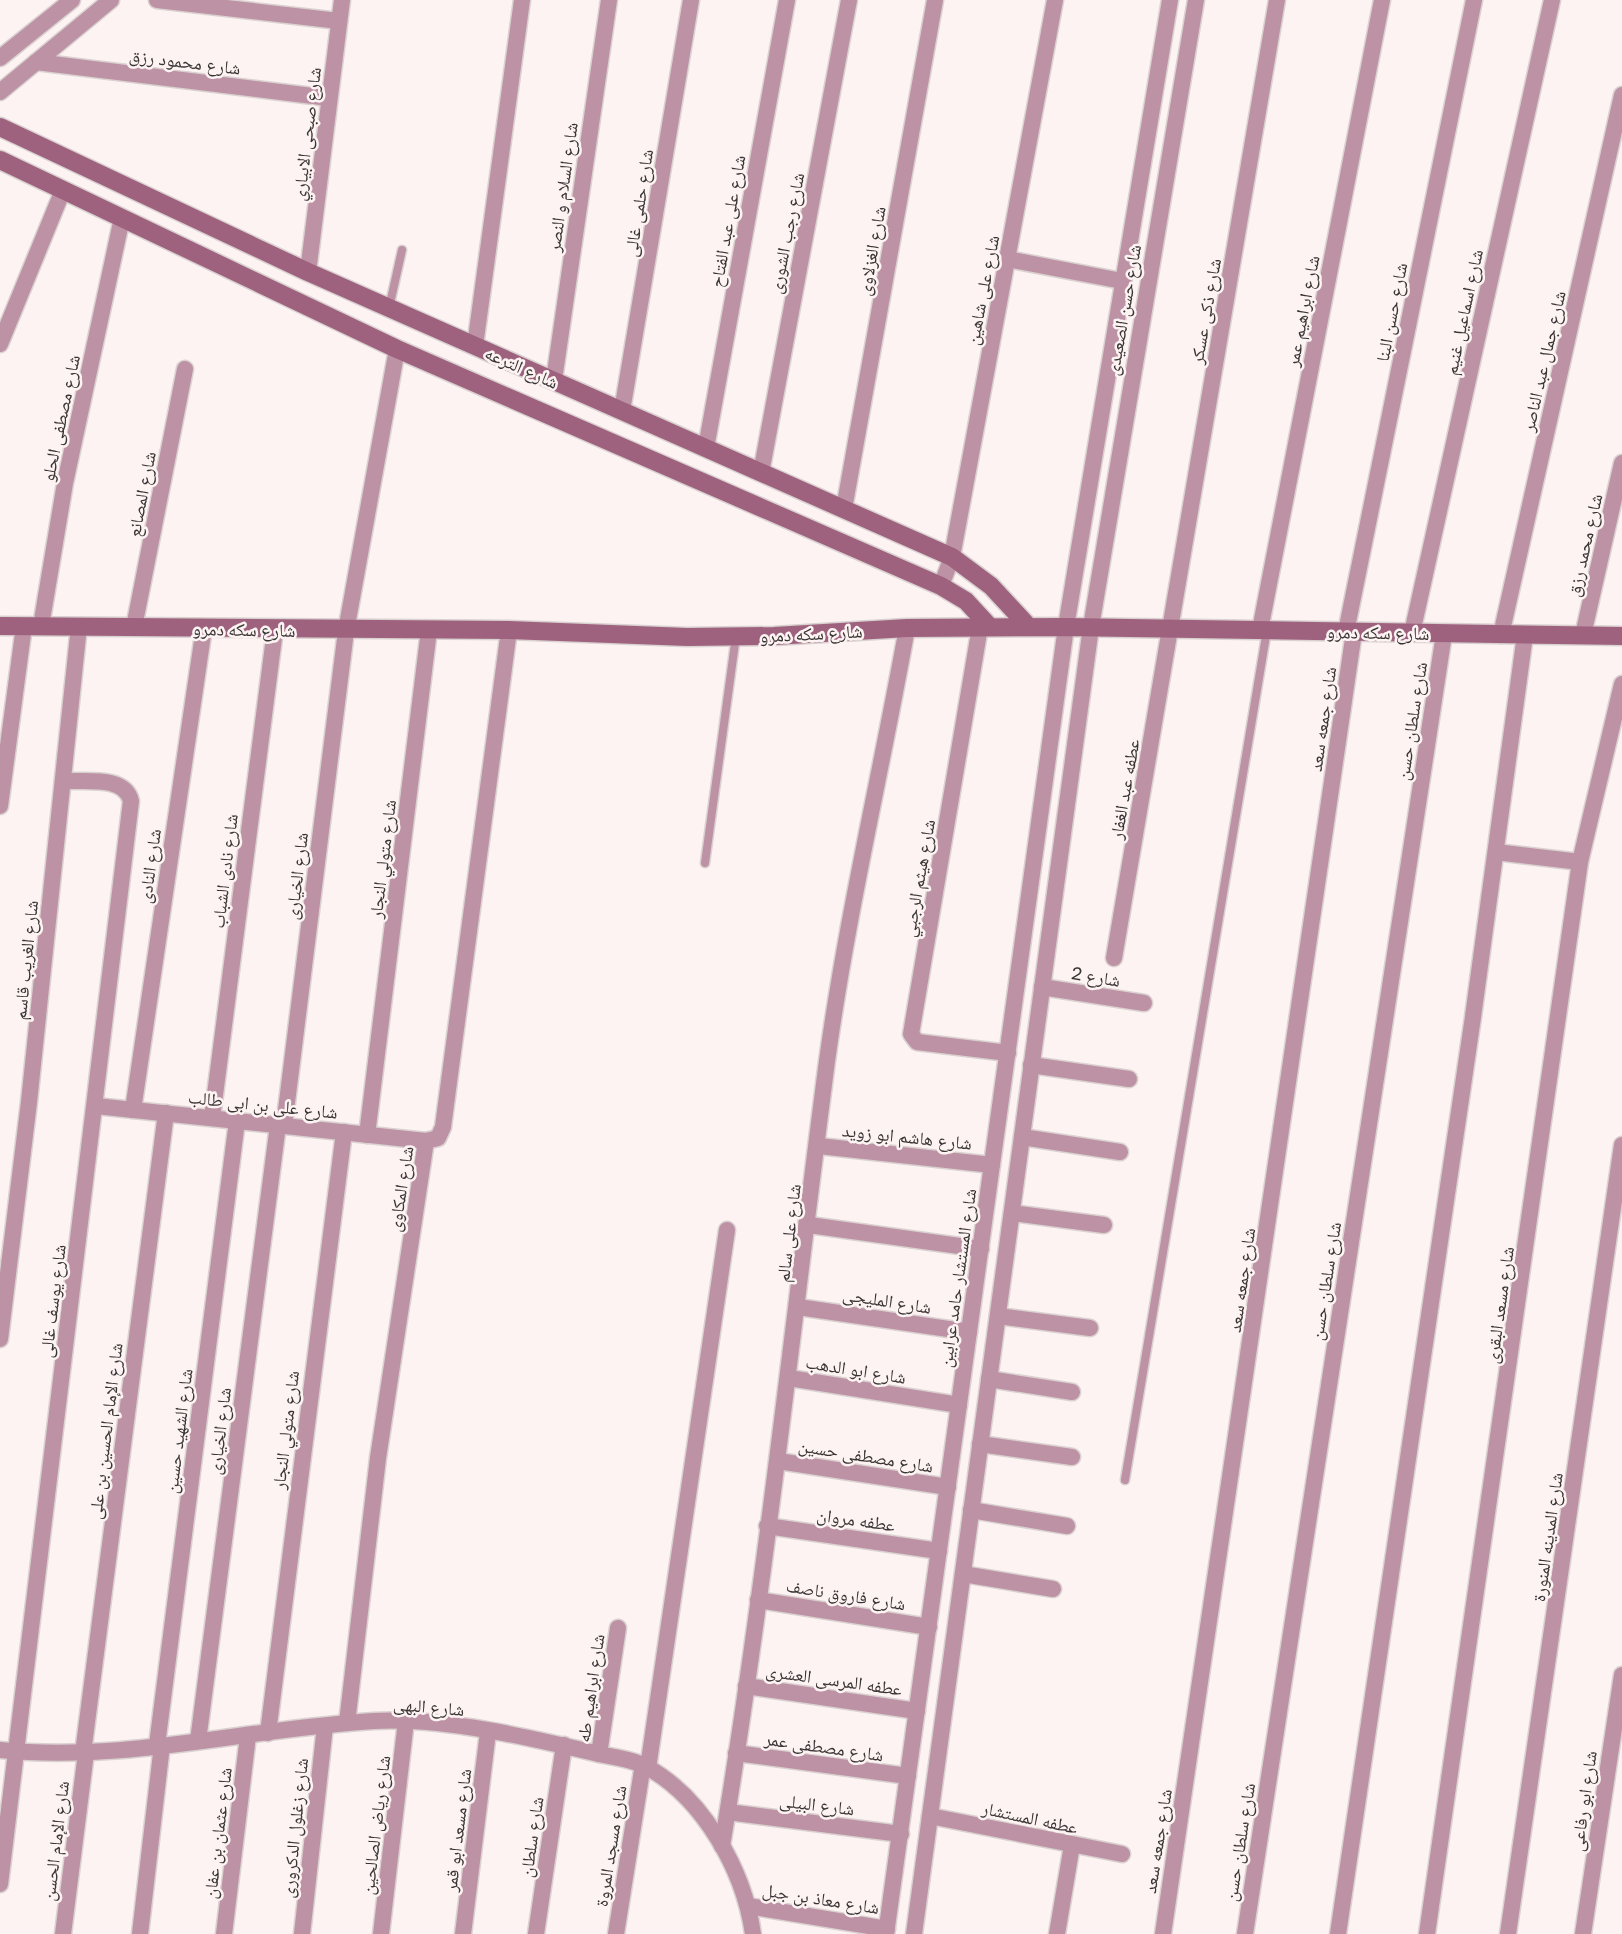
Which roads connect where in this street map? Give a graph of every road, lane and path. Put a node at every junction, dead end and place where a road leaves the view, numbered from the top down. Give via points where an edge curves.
1 (72, 0) edge
2 (111, 0) edge
3 (157, 0) edge
4 (342, 0) edge
5 (522, 0) edge
6 (609, 0) edge
7 (691, 0) edge
8 (786, 0) edge
9 (849, 0) edge
10 (935, 0) edge
11 (1055, 0) edge
12 (1170, 0) edge
13 (1196, 0) edge
14 (1277, 0) edge
15 (1382, 0) edge
16 (1474, 0) edge
17 (1552, 0) edge
18 (339, 21) junction
19 (0, 58) edge
20 (36, 62) junction
21 (0, 92) edge
22 (1622, 95) edge
23 (329, 98) junction
24 (0, 127) edge
25 (0, 160) edge
26 (62, 190) junction
27 (183, 212) junction
28 (122, 218) junction
29 (172, 242) junction
30 (402, 250) dead end
31 (1007, 259) junction
32 (309, 272) junction
33 (1122, 281) junction
34 (389, 308) junction
35 (1116, 314) junction
36 (1140, 319) junction
37 (0, 344) edge
38 (475, 346) junction
39 (397, 349) junction
40 (185, 369) dead end
41 (554, 380) junction
42 (622, 411) junction
43 (706, 448) junction
44 (1622, 463) edge
45 (761, 473) junction
46 (844, 509) junction
47 (952, 556) junction
48 (941, 586) junction
49 (0, 626) edge
50 (32, 626) junction
51 (79, 626) junction
52 (134, 627) junction
53 (985, 627) junction
54 (1029, 627) junction
55 (1066, 627) junction
56 (1091, 627) junction
57 (204, 628) junction
58 (907, 628) junction
59 (1171, 628) junction
60 (275, 630) junction
61 (509, 630) junction
62 (1264, 630) junction
63 (346, 631) junction
64 (429, 631) junction
65 (1350, 632) junction
66 (1412, 633) junction
67 (1444, 634) junction
68 (1502, 635) junction
69 (1525, 635) junction
70 (1583, 635) junction
71 (736, 636) junction
72 (1622, 636) edge
73 (1622, 684) edge
74 (63, 781) junction
75 (0, 806) edge
76 (1496, 852) junction
77 (1580, 862) junction
78 (705, 863) dead end
79 (1114, 958) dead end
80 (1042, 987) junction
81 (1144, 1003) dead end
82 (1008, 1052) junction
83 (1031, 1065) junction
84 (1129, 1079) dead end
85 (96, 1106) junction
86 (132, 1110) junction
87 (166, 1113) junction
88 (212, 1118) junction
89 (237, 1121) junction
90 (281, 1126) junction
91 (344, 1132) junction
92 (367, 1135) junction
93 (1022, 1137) junction
94 (426, 1141) junction
95 (1622, 1145) edge
96 (818, 1146) junction
97 (1120, 1152) dead end
98 (992, 1165) junction
99 (1012, 1213) junction
100 (809, 1225) junction
101 (1104, 1225) dead end
102 (727, 1230) dead end
103 (981, 1249) junction
104 (798, 1307) junction
105 (998, 1316) junction
106 (1090, 1328) dead end
107 (969, 1332) junction
108 (0, 1339) edge
109 (789, 1378) junction
110 (989, 1379) junction
111 (1072, 1392) dead end
112 (959, 1405) junction
113 (980, 1444) junction
114 (1072, 1457) dead end
115 (778, 1461) junction
116 (1125, 1480) dead end
117 (948, 1487) junction
118 (971, 1510) junction
119 (767, 1526) junction
120 (1067, 1527) dead end
121 (939, 1551) junction
122 (963, 1574) junction
123 (1053, 1589) dead end
124 (758, 1600) junction
125 (929, 1627) junction
126 (618, 1628) dead end
127 (1622, 1675) edge
128 (746, 1686) junction
129 (917, 1711) junction
130 (406, 1721) junction
131 (347, 1723) junction
132 (325, 1726) junction
133 (488, 1731) junction
134 (268, 1733) junction
135 (248, 1736) junction
136 (198, 1741) junction
137 (160, 1745) junction
138 (564, 1745) junction
139 (8, 1751) edge
140 (84, 1753) junction
141 (736, 1753) junction
142 (599, 1754) junction
143 (645, 1766) junction
144 (908, 1776) junction
145 (728, 1812) junction
146 (930, 1816) junction
147 (901, 1834) junction
148 (1072, 1845) junction
149 (722, 1846) junction
150 (1122, 1854) dead end
151 (0, 1884) edge
152 (748, 1906) junction
153 (887, 1931) edge
154 (63, 1934) edge
155 (140, 1934) edge
156 (224, 1934) edge
157 (302, 1934) edge
158 (382, 1934) edge
159 (463, 1934) edge
160 (536, 1934) edge
161 (616, 1934) edge
162 (754, 1934) edge
163 (914, 1934) edge
164 (1057, 1934) edge
165 (1163, 1934) edge
166 (1245, 1934) edge
167 (1338, 1934) edge
168 (1427, 1934) edge
169 (1508, 1934) edge
170 (1583, 1934) edge

1 - 19 street
2 - 20 street
3 - 18 street
4 - 18 street, شارع صبحى الابياري
5 - 38 street
6 - 41 street, شارع السلام و النصر
7 - 42 street, شارع حلمى غالى
8 - 43 street, شارع على عبد الفتاح
9 - 45 street, شارع رجب الشورى
10 - 46 street, شارع الغزلاوى
11 - 31 street, شارع على شاهين
12 - 33 street, شارع حسن الصعيدى
13 - 36 street, شارع حسن الصعيدى
14 - 59 street, شارع ذكى عسكر
15 - 62 street, شارع ابراهيم عمر
16 - 65 street, شارع حسن البنا
17 - 66 street, شارع اسماعيل غنيم
18 - 23 street, شارع صبحى الابياري
20 - 21 street
20 - 23 street, شارع محمود رزق
22 - 68 street, شارع جمال عبد الناصر
23 - 32 street, شارع صبحى الابياري
24 - 27 main road, شارع الترعه
25 - 26 main road, شارع الترعه
26 - 28 main road, شارع الترعه
26 - 37 street
27 - 29 main road
27 - 32 main road, شارع الترعه
28 - 29 main road, شارع الترعه
28 - 50 street, شارع مصطفى الحلو
29 - 39 main road, شارع الترعه
30 - 34 lane
31 - 33 street
31 - 47 street, شارع على شاهين
32 - 34 main road, شارع الترعه
33 - 35 street, شارع حسن الصعيدى
34 - 38 main road, شارع الترعه
35 - 36 street
35 - 55 street, شارع حسن الصعيدى
36 - 56 street, شارع حسن الصعيدى
38 - 41 main road, شارع الترعه
39 - 48 main road, شارع الترعه
39 - 63 street, شارع الخيارى
40 - 52 street, شارع المصانع
41 - 42 main road, شارع الترعه
42 - 43 main road, شارع الترعه
43 - 45 main road, شارع الترعه
44 - 70 street, شارع محمد رزق
45 - 46 main road, شارع الترعه
46 - 47 main road, شارع الترعه
47 - 48 street, شارع على شاهين
47 - 54 main road, شارع الترعه via 991,586
48 - 53 main road, شارع الترعه via 966,601
49 - 50 main road, شارع سكه دمرو
50 - 51 main road, شارع سكه دمرو
50 - 75 street, شارع مصطفى الحلو
51 - 52 main road, شارع سكه دمرو
51 - 74 street, شارع الغريب قاسم
52 - 57 main road, شارع سكه دمرو
53 - 54 main road, شارع سكه دمرو
53 - 58 main road, شارع سكه دمرو
53 - 82 street, شارع هيثم الرجبي via 911,1037 917,1042
54 - 55 main road, شارع سكه دمرو
55 - 56 main road, شارع سكه دمرو
55 - 82 street, شارع المستشار حامد عرابين
56 - 59 main road, شارع سكه دمرو
56 - 80 street
57 - 60 main road, شارع سكه دمرو
57 - 86 street, شارع النادى
58 - 71 main road, شارع سكه دمرو
58 - 96 street, شارع على سالم via 881,776 853,891
59 - 62 main road, شارع سكه دمرو
59 - 79 street, عطفه عبد الغفار
60 - 63 main road, شارع سكه دمرو
60 - 88 street, شارع نادى الشباب
61 - 64 main road, شارع سكه دمرو
61 - 71 main road, شارع سكه دمرو
61 - 94 street, شارع المكاوى via 443,1128 438,1138
62 - 65 main road, شارع سكه دمرو
62 - 116 lane
63 - 64 main road, شارع سكه دمرو
63 - 90 street, شارع الخيارى
64 - 92 street, شارع متولي النجار
65 - 66 main road, شارع سكه دمرو
65 - 165 street, شارع جمعه سعد
66 - 67 main road, شارع سكه دمرو
67 - 68 main road, شارع سكه دمرو
67 - 166 street, شارع سلطان حسن
68 - 69 main road, شارع سكه دمرو
69 - 70 main road, شارع سكه دمرو
69 - 76 street
70 - 72 main road, شارع سكه دمرو
71 - 78 lane
73 - 77 street, شارع مسعد البقرى
74 - 85 street, شارع يوسف غالى via 119,784 129,792 131,801
74 - 108 street, شارع الغريب قاسم
76 - 77 street
76 - 167 street
77 - 168 street, شارع مسعد البقرى
80 - 81 street, شارع 2
80 - 83 street
82 - 98 street, شارع المستشار حامد عرابين
83 - 84 street
83 - 93 street
85 - 86 street, شارع على بن ابى طالب
85 - 139 street, شارع يوسف غالى
86 - 87 street, شارع على بن ابى طالب
87 - 88 street, شارع على بن ابى طالب
87 - 140 street, شارع الإمام الحسين بن على
88 - 89 street, شارع على بن ابى طالب
89 - 90 street, شارع على بن ابى طالب
89 - 137 street, شارع الشهيد حسين
90 - 91 street, شارع على بن ابى طالب
90 - 136 street, شارع الخيارى
91 - 92 street, شارع على بن ابى طالب
91 - 134 street, شارع متولي النجار
92 - 94 street, شارع على بن ابى طالب
93 - 97 street
93 - 99 street
94 - 131 street, شارع المكاوى via 378,1458
95 - 169 street, شارع المدينه المنورة
96 - 98 street, شارع هاشم ابو زويد
96 - 100 street, شارع على سالم
98 - 103 street, شارع المستشار حامد عرابين
99 - 101 street
99 - 105 street
100 - 103 street
100 - 104 street, شارع على سالم
102 - 143 street, شارع مسجد المروة
103 - 107 street, شارع المستشار حامد عرابين
104 - 107 street, شارع المليجى
104 - 109 street, شارع على سالم
105 - 106 street
105 - 110 street
107 - 112 street, شارع المستشار حامد عرابين
109 - 112 street, شارع ابو الدهب
109 - 115 street, شارع على سالم
110 - 111 street
110 - 113 street
112 - 117 street, شارع المستشار حامد عرابين
113 - 114 street
113 - 118 street
115 - 117 street, شارع مصطفى حسين
115 - 119 street, شارع على سالم
117 - 121 street, شارع المستشار حامد عرابين
118 - 120 street
118 - 122 street
119 - 121 street, عطفه مروان
119 - 124 street, شارع على سالم
121 - 125 street, شارع المستشار حامد عرابين
122 - 123 street
122 - 146 street
124 - 125 street, شارع فاروق ناصف
124 - 128 street, شارع على سالم
125 - 129 street, شارع المستشار حامد عرابين
126 - 142 street, شارع ابراهيم طه
127 - 170 street, شارع ابو رفاعى
128 - 129 street, عطفه المرسى العشرى
128 - 141 street, شارع على سالم
129 - 144 street, شارع المستشار حامد عرابين
130 - 131 street, شارع البهى
130 - 133 street, شارع البهى
130 - 158 street, شارع رياض الصالحين
131 - 132 street, شارع البهى
132 - 134 street, شارع البهى
132 - 157 street, شارع زغلول الدكرورى
133 - 138 street, شارع البهى
133 - 159 street, شارع مسعد ابو قمر
134 - 135 street, شارع البهى
135 - 136 street, شارع البهى
135 - 156 street, شارع عثمان بن عفان
136 - 137 street, شارع البهى
137 - 140 street, شارع البهى
137 - 155 street, شارع الشهيد حسين
138 - 142 street, شارع البهى
138 - 160 street, شارع سلطان
139 - 140 street, شارع البهى
139 - 151 street, شارع يوسف غالى
140 - 154 street, شارع الإمام الحسن
141 - 144 street, شارع مصطفى عمر
141 - 145 street, شارع على سالم
142 - 143 street, شارع البهى
143 - 149 street, شارع البهى via 690,1802
143 - 161 street, شارع مسجد المروة
144 - 147 street, شارع المستشار حامد عرابين
145 - 147 street, شارع البيلى
145 - 149 street, شارع على سالم
146 - 148 street, عطفه المستشار
146 - 163 street
147 - 153 street, شارع المستشار حامد عرابين
148 - 150 street, عطفه المستشار
148 - 164 street
149 - 152 street, شارع البهى
152 - 153 street, شارع معاذ بن جبل
152 - 162 street, شارع البهى

